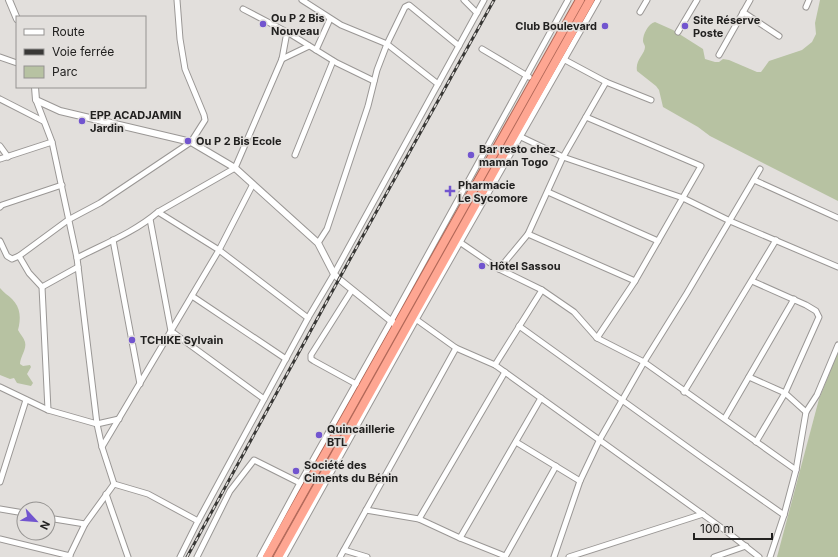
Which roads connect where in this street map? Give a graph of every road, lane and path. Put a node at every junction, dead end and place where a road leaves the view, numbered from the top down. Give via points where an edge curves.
1 (9, 0) edge
2 (177, 0) edge
3 (302, 0) edge
4 (464, 0) edge
5 (484, 0) edge
6 (568, 0) edge
7 (580, 0) edge
8 (590, 0) edge
9 (598, 0) edge
10 (647, 0) edge
11 (696, 0) edge
12 (750, 0) edge
13 (808, 0) edge
14 (806, 7) dead end
15 (243, 9) dead end
16 (640, 12) dead end
17 (743, 12) junction
18 (477, 13) junction
19 (16, 17) edge
20 (330, 19) junction
21 (287, 32) junction
22 (678, 32) dead end
23 (779, 36) dead end
24 (387, 44) junction
25 (308, 46) junction
26 (459, 46) junction
27 (482, 49) dead end
28 (316, 50) junction
29 (719, 55) dead end
30 (0, 57) edge
31 (282, 59) junction
32 (333, 60) junction
33 (565, 60) junction
34 (16, 63) edge
35 (531, 78) junction
36 (374, 81) junction
37 (606, 82) junction
38 (438, 84) junction
39 (35, 88) edge
40 (0, 99) edge
41 (36, 100) junction
42 (651, 100) dead end
43 (586, 117) junction
44 (43, 121) junction
45 (520, 137) junction
46 (52, 142) junction
47 (191, 142) junction
48 (0, 146) edge
49 (295, 155) dead end
50 (8, 156) junction
51 (563, 157) junction
52 (0, 159) edge
53 (235, 168) junction
54 (760, 169) dead end
55 (754, 180) junction
56 (254, 184) junction
57 (62, 185) junction
58 (548, 192) junction
59 (682, 198) junction
60 (0, 207) edge
61 (158, 212) junction
62 (838, 218) edge
63 (150, 219) junction
64 (68, 220) junction
65 (730, 221) junction
66 (528, 234) junction
67 (113, 240) junction
68 (776, 240) junction
69 (658, 241) junction
70 (0, 242) edge
71 (318, 243) junction
72 (460, 243) junction
73 (219, 250) junction
74 (19, 256) junction
75 (77, 258) junction
76 (78, 267) junction
77 (838, 267) edge
78 (499, 269) junction
79 (334, 274) junction
80 (752, 281) junction
81 (635, 282) junction
82 (42, 287) junction
83 (352, 290) junction
84 (542, 290) junction
85 (192, 296) junction
86 (794, 299) junction
87 (308, 318) junction
88 (417, 320) junction
89 (394, 323) junction
90 (519, 326) junction
91 (171, 331) junction
92 (597, 338) junction
93 (838, 345) edge
94 (456, 348) junction
95 (286, 359) junction
96 (644, 362) junction
97 (495, 365) junction
98 (505, 372) junction
99 (749, 376) junction
100 (140, 384) junction
101 (356, 384) junction
102 (0, 387) edge
103 (684, 392) junction
104 (785, 393) junction
105 (541, 398) junction
106 (264, 399) junction
107 (622, 399) junction
108 (26, 400) junction
109 (48, 410) junction
110 (806, 412) junction
111 (725, 418) junction
112 (119, 419) junction
113 (97, 424) junction
114 (600, 439) junction
115 (516, 442) junction
116 (756, 442) junction
117 (102, 447) junction
118 (556, 466) junction
119 (796, 470) junction
120 (580, 481) junction
121 (0, 482) edge
122 (300, 483) junction
123 (114, 484) junction
124 (106, 494) junction
125 (0, 509) edge
126 (366, 510) junction
127 (16, 512) edge
128 (703, 514) junction
129 (784, 515) junction
130 (56, 519) edge
131 (419, 519) junction
132 (198, 521) junction
133 (86, 524) junction
134 (0, 538) edge
135 (460, 538) junction
136 (746, 546) junction
137 (344, 550) junction
138 (182, 556) edge
139 (70, 557) edge
140 (128, 557) edge
141 (197, 557) edge
142 (260, 557) edge
143 (267, 557) edge
144 (278, 557) edge
145 (284, 557) edge
146 (340, 557) edge
147 (367, 557) edge
148 (505, 557) edge
149 (554, 557) edge
150 (570, 557) edge
151 (714, 557) edge
152 (759, 557) edge
153 (770, 557) edge

1 - 19 street
2 - 47 street via 185,69 206,120
3 - 20 street
4 - 18 street
5 - 18 street
6 - 35 street
7 - 35 highway
8 - 144 highway
9 - 33 street
10 - 16 street
11 - 22 street
12 - 17 street
13 - 14 street
15 - 21 street
17 - 23 street
17 - 29 street
18 - 26 street
20 - 24 street
20 - 28 street
21 - 25 street
21 - 31 street
24 - 26 street via 405,7 409,5
24 - 36 street
24 - 38 street
25 - 28 street
25 - 31 street
26 - 38 street
27 - 35 street
28 - 32 street
30 - 34 street
31 - 53 street
32 - 36 street
32 - 49 street
33 - 37 street
33 - 45 street
35 - 89 highway
36 - 71 street via 328,228
37 - 42 street
37 - 43 street
38 - 79 street
39 - 41 street
40 - 44 street
41 - 44 street
41 - 47 street via 60,111
43 - 51 street
43 - 59 street via 701,166
44 - 46 street
45 - 51 street
45 - 72 street
46 - 50 street
46 - 57 street
47 - 53 street
47 - 64 street via 100,203
48 - 50 street
50 - 52 street
51 - 58 street
51 - 59 street
53 - 56 street
53 - 61 street
54 - 55 street
55 - 62 street
55 - 65 street
56 - 71 street
56 - 73 street
57 - 60 street
57 - 64 street
58 - 66 street
58 - 69 street
59 - 65 street
59 - 69 street
61 - 63 street
61 - 73 street
63 - 67 street
63 - 91 street
64 - 74 street
64 - 75 street
65 - 68 street
65 - 96 street
66 - 78 street
66 - 81 street
67 - 75 street
67 - 100 street
68 - 77 street
68 - 80 street
69 - 81 street
70 - 74 street via 7,256 12,259
71 - 79 street
72 - 78 street
72 - 88 street
73 - 85 street
73 - 87 street
74 - 82 street via 29,273
75 - 76 street
76 - 82 street
76 - 113 street
78 - 84 street
79 - 83 street
79 - 87 street
80 - 86 street
80 - 103 street
81 - 92 street
82 - 109 street
83 - 89 street
83 - 101 street via 311,355 311,359
84 - 90 street
84 - 92 street via 574,312
85 - 91 street
85 - 95 street
86 - 99 street
86 - 104 street via 816,311 819,317
87 - 95 street
88 - 94 street
88 - 145 street
89 - 101 street
89 - 143 highway
90 - 97 street
90 - 107 street
91 - 100 street
91 - 106 street
92 - 96 street
93 - 110 street via 817,394
94 - 97 street
94 - 126 street
95 - 106 street
96 - 103 street
96 - 107 street
97 - 98 street
98 - 105 street
98 - 131 street
99 - 104 street
99 - 111 street
100 - 112 street
101 - 122 street
102 - 108 street
103 - 111 street
104 - 110 street
104 - 116 street
105 - 114 street
105 - 115 street
106 - 132 street
107 - 114 street
107 - 129 street
108 - 109 street
108 - 121 street
109 - 113 street
110 - 119 street
111 - 116 street
112 - 113 street
112 - 117 street
113 - 117 street
114 - 120 street
114 - 128 street
115 - 118 street
115 - 135 street
116 - 119 street
117 - 123 street
118 - 120 street
118 - 148 street
119 - 129 street
120 - 149 street
122 - 141 street via 254,460 230,491
122 - 142 street
123 - 124 street
123 - 132 street via 148,494
124 - 133 street
124 - 140 street
125 - 127 street
126 - 131 street
126 - 137 street
128 - 136 street
128 - 150 street
129 - 153 street
130 - 133 street
131 - 135 street
132 - 138 street
133 - 139 street
134 - 139 street
135 - 148 street
136 - 151 street
136 - 152 street
137 - 146 street
137 - 147 street

